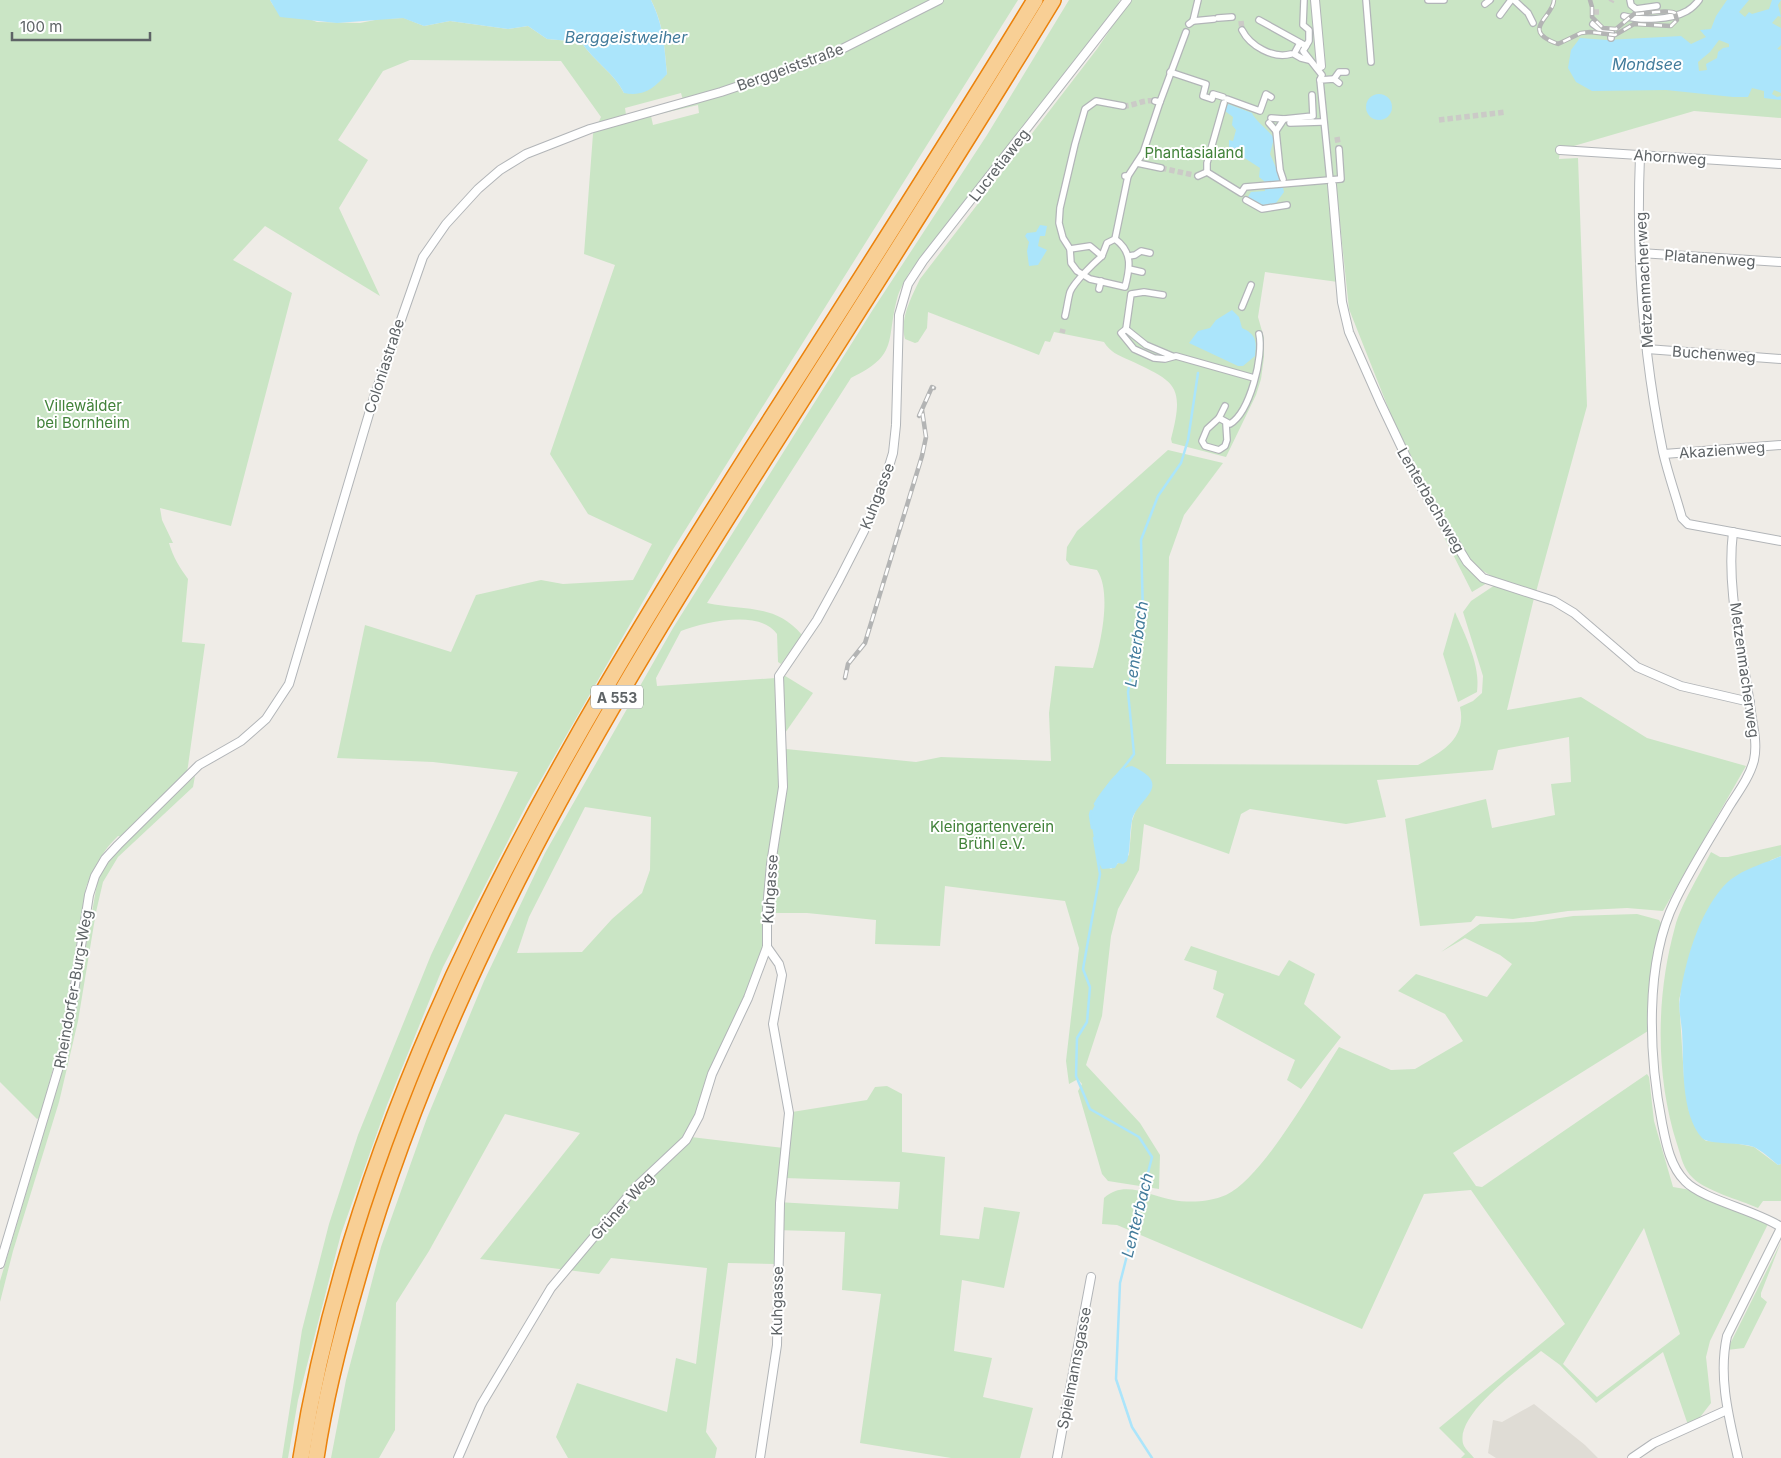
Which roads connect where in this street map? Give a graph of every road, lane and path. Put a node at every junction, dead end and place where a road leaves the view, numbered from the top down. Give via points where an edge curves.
1 (940, 0) edge
2 (1035, 0) edge
3 (1053, 0) edge
4 (1127, 0) edge
5 (1198, 0) edge
6 (1304, 0) edge
7 (1315, 0) edge
8 (1366, 0) edge
9 (1428, 0) edge
10 (1444, 0) edge
11 (1512, 0) edge
12 (1630, 0) edge
13 (1699, 0) edge
14 (1657, 6) dead end
15 (1500, 15) dead end
16 (1624, 16) dead end
17 (1232, 17) dead end
18 (1259, 20) dead end
19 (1533, 23) dead end
20 (1593, 24) dead end
21 (1242, 30) tunnel mouth
22 (1186, 32) dead end
23 (1611, 38) dead end
24 (1301, 43) junction
25 (1291, 54) dead end
26 (1370, 62) dead end
27 (1321, 66) dead end
28 (1170, 72) junction
29 (1346, 72) dead end
30 (1320, 80) junction
31 (721, 92) joint
32 (1312, 95) dead end
33 (1271, 97) dead end
34 (1225, 100) junction
35 (1123, 106) tunnel mouth
36 (1288, 120) junction
37 (1322, 122) junction
38 (1297, 123) junction
39 (1276, 131) junction
40 (1339, 149) tunnel mouth
41 (1560, 150) dead end
42 (1640, 156) junction
43 (1137, 163) junction
44 (1781, 164) edge
45 (1161, 168) tunnel mouth
46 (1207, 172) junction
47 (1198, 176) tunnel mouth
48 (1283, 179) dead end
49 (1331, 183) junction
50 (1246, 200) dead end
51 (1287, 205) dead end
52 (1115, 239) junction
53 (1070, 249) junction
54 (1150, 253) dead end
55 (1640, 253) junction
56 (1102, 256) junction
57 (1129, 256) junction
58 (1781, 262) edge
59 (1130, 269) junction
60 (1142, 272) dead end
61 (1084, 276) junction
62 (1101, 281) junction
63 (1251, 285) dead end
64 (1125, 287) junction
65 (1099, 290) dead end
66 (1132, 294) junction
67 (1163, 295) dead end
68 (1240, 306) dead end
69 (1065, 316) dead end
70 (1126, 329) junction
71 (1259, 334) dead end
72 (896, 341) joint
73 (1647, 349) junction
74 (1172, 356) junction
75 (1781, 360) edge
76 (1254, 378) junction
77 (1225, 406) dead end
78 (1219, 418) junction
79 (1226, 424) junction
80 (1781, 445) edge
81 (1664, 454) junction
82 (1733, 532) junction
83 (1781, 541) edge
84 (1750, 702) junction
85 (190, 775) joint
86 (767, 947) junction
87 (1781, 1228) edge
88 (0, 1264) edge
89 (1092, 1277) dead end
90 (1727, 1410) junction
91 (301, 1458) edge
92 (316, 1458) edge
93 (458, 1458) edge
94 (760, 1458) edge
95 (1057, 1458) edge
96 (1632, 1458) edge
97 (1738, 1458) edge

1 - 31 street, Berggeiststraße via 828,56
2 - 91 highway, A 553 via 639,630 553,781 489,903 431,1026 369,1188 324,1343
3 - 92 highway, A 553 via 696,566 619,695 504,909 446,1032 390,1174 339,1346
4 - 72 street, Lucretiaweg via 915,272 901,304
5 - 17 street via 1191,22
6 - 24 street via 1303,25 1309,30 1310,41
7 - 27 street
8 - 26 street
9 - 10 street
11 - 15 street
11 - 19 street via 1528,13
12 - 14 street via 1636,9
13 - 16 street via 1681,13 1657,18
18 - 24 street
20 - 23 street via 1604,32 1611,32
21 - 25 street via 1255,46
22 - 28 street
24 - 30 street via 1294,54 1309,60 1322,75
28 - 34 street via 1206,84 1202,96 1212,99 1213,94
28 - 43 street
29 - 30 street via 1339,72 1336,81
30 - 37 street
31 - 85 street, Coloniastraße via 626,118 526,154 478,189 446,224 423,257 402,312 289,684 266,719 241,741 199,765
32 - 36 street via 1313,116
33 - 34 street via 1266,94 1260,111
34 - 46 street
35 - 53 street via 1096,101 1085,109 1058,216 1060,230
36 - 37 street
36 - 38 street
36 - 38 street via 1313,122
36 - 39 street
36 - 39 street via 1270,120
37 - 38 street
37 - 49 street
39 - 48 street
40 - 49 street via 1341,179
41 - 42 street, Ahornweg
42 - 44 street, Ahornweg
42 - 55 street, Metzenmacherweg
43 - 45 street
43 - 52 street via 1126,176
46 - 47 street
46 - 49 street via 1241,194 1245,188
49 - 84 street, Lenterbachsweg via 1342,302 1349,332 1418,482 1473,570 1492,581 1554,601 1593,628 1637,667 1681,686
50 - 51 street via 1262,209
52 - 56 street via 1107,243
52 - 57 street
53 - 56 street via 1090,246
53 - 61 street via 1071,263
54 - 57 street via 1141,251
55 - 58 street, Platanenweg
55 - 73 street, Metzenmacherweg
56 - 61 street via 1086,270
57 - 59 street
59 - 60 street
59 - 64 street
61 - 62 street
61 - 69 street via 1071,290
62 - 64 street
62 - 65 street
63 - 68 street
64 - 66 street
66 - 67 street
66 - 70 street
70 - 74 street via 1146,345
70 - 74 street via 1121,333 1134,349 1154,358
71 - 76 street via 1261,350
72 - 86 street, Kuhgasse via 896,425 886,476 864,531 839,580 817,620 778,676 783,787 767,909
73 - 75 street, Buchenweg
73 - 81 street, Metzenmacherweg
74 - 76 street
76 - 79 street via 1244,408 1234,422
77 - 78 street
78 - 79 street
78 - 79 street via 1202,438 1205,446 1219,450 1225,446
80 - 81 street, Akazienweg
81 - 82 street, Metzenmacherweg via 1682,518 1688,524
82 - 83 street
82 - 84 street, Metzenmacherweg via 1731,574
84 - 87 street, Metzenmacherweg via 1756,749 1751,768 1674,903 1661,941 1652,1026 1654,1075 1669,1152 1686,1182
85 - 88 street, Rheindorfer-Burg-Weg via 118,845 95,876 89,895 66,1043
86 - 93 street, Grüner Weg via 748,998 712,1074 699,1116 686,1140 635,1188 551,1288 480,1405
86 - 94 street, Kuhgasse via 779,964 782,975 773,1024 789,1113 780,1203 777,1345
87 - 90 street via 1727,1336 1723,1369
89 - 95 street, Spielmannsgasse
90 - 96 street via 1654,1443
90 - 97 street

